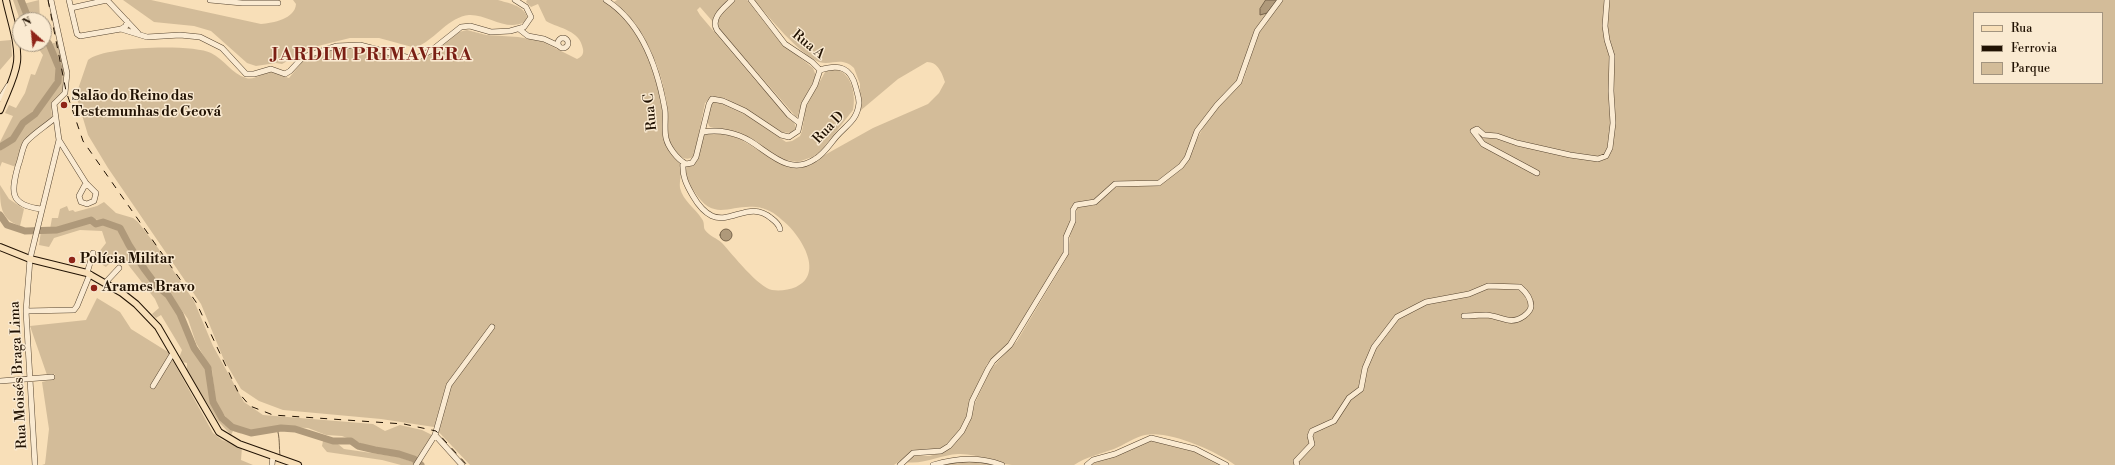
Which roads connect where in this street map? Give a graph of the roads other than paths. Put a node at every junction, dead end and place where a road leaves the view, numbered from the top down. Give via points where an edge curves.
1 (6, 0) edge
2 (51, 0) edge
3 (69, 0) edge
4 (107, 0) edge
5 (210, 0) edge
6 (515, 0) edge
7 (606, 0) edge
8 (732, 0) edge
9 (751, 0) edge
10 (1280, 0) edge
11 (1607, 0) edge
12 (278, 3) dead end
13 (71, 8) junction
14 (127, 21) junction
15 (121, 29) junction
16 (519, 29) junction
17 (138, 34) junction
18 (559, 46) dead end
19 (820, 70) junction
20 (1, 103) edge
21 (54, 116) junction
22 (798, 122) junction
23 (703, 132) junction
24 (59, 140) junction
25 (682, 162) junction
26 (1538, 174) dead end
27 (86, 182) dead end
28 (41, 209) junction
29 (780, 229) dead end
30 (0, 247) edge
31 (93, 253) dead end
32 (30, 259) junction
33 (119, 268) dead end
34 (89, 274) junction
35 (106, 282) junction
36 (26, 311) junction
37 (1464, 316) dead end
38 (492, 327) dead end
39 (173, 353) junction
40 (52, 377) dead end
41 (30, 379) junction
42 (0, 381) edge
43 (153, 386) dead end
44 (435, 435) junction
45 (273, 456) junction
46 (285, 462) edge
47 (903, 464) edge
48 (35, 465) edge
49 (272, 465) edge
50 (298, 465) edge
51 (416, 465) edge
52 (462, 465) edge
53 (933, 465) edge
54 (1002, 465) edge
55 (1086, 465) edge
56 (1226, 465) edge
57 (1297, 465) edge

1 - 20 main road via 17,55 12,80
2 - 21 street via 67,73 66,91 54,104
3 - 13 street
4 - 13 street
4 - 14 street
5 - 12 street
6 - 16 street via 527,9 531,17 526,25
7 - 25 street, Rua C via 621,10 646,49 660,83 667,142
8 - 22 street via 715,19 715,26 789,115
9 - 19 street, Rua A via 785,44
10 - 47 street via 1257,31 1240,82 1217,105 1197,131 1187,158 1181,166 1159,183 1115,184 1095,202 1074,207 1074,218 1066,240 1066,253 1010,345 988,369 972,400 969,417 962,431 945,449 930,454 913,453
11 - 26 street via 1606,35 1612,56 1613,124 1610,148 1606,156 1598,159 1570,155 1484,135 1477,129 1474,131 1479,141 1489,148
13 - 15 street via 77,34 82,36
14 - 15 street via 126,26
14 - 17 street
15 - 17 street
16 - 17 street via 491,32 463,26 428,53 417,58 360,45 336,46 303,57 286,74 271,69 252,75 240,69 222,48 200,37 147,37
16 - 18 street via 528,36 544,39
19 - 22 street, Rua D
19 - 23 street, Rua D via 839,66 849,72 858,96 858,111 856,118 810,162 799,165 787,164 774,159 750,141 734,134
21 - 24 street
21 - 28 street via 26,143 13,185 13,192 20,202
22 - 23 street, Rua D via 796,134 785,136 745,111 712,99
23 - 25 street via 694,161 689,164
24 - 27 street
24 - 28 street, Rua Moisés Braga Lima
25 - 29 street via 683,179 687,187 698,204 712,216 759,212 769,216
28 - 32 street, Rua Moisés Braga Lima
30 - 32 main road
31 - 34 street
32 - 34 main road
32 - 36 street, Rua Moisés Braga Lima
33 - 35 street
34 - 35 main road
34 - 36 street via 74,310
35 - 39 main road via 136,304 151,319
36 - 41 street, Rua Moisés Braga Lima
37 - 57 street via 1487,315 1508,322 1527,314 1530,301 1524,290 1517,286 1488,286 1469,294 1426,302 1397,317 1374,347 1365,368 1361,389 1349,398 1334,421 1312,431 1312,444 1297,459
38 - 44 street via 449,385
39 - 43 street
39 - 45 main road via 219,432 238,444
40 - 41 street
41 - 42 street
41 - 48 street, Rua Moisés Braga Lima
44 - 51 street
44 - 52 street
45 - 46 main road
45 - 49 street
46 - 50 main road
53 - 54 street via 959,458 990,461
55 - 56 street via 1151,438 1194,449

